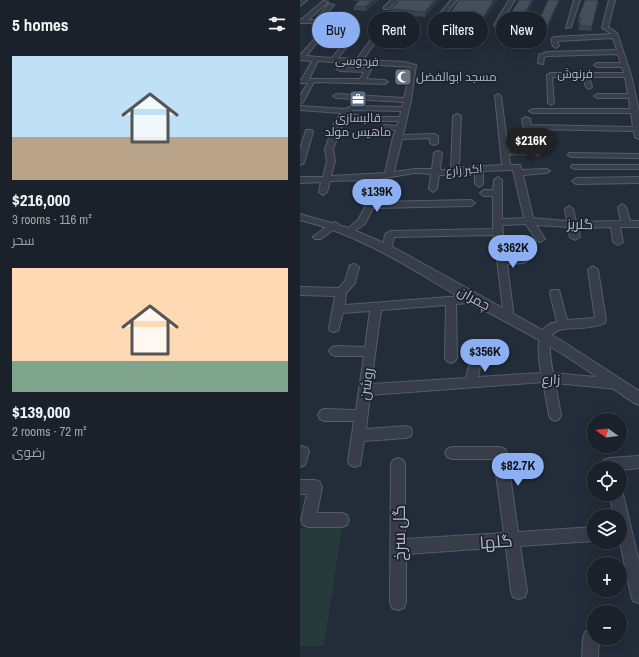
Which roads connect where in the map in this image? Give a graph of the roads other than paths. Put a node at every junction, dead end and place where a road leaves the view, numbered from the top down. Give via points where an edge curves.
1 (304, 0) edge
2 (394, 0) edge
3 (454, 0) edge
4 (512, 0) edge
5 (577, 0) edge
6 (612, 0) edge
7 (325, 2) dead end
8 (300, 4) edge
9 (331, 6) dead end
10 (386, 8) dead end
11 (444, 12) edge
12 (505, 12) edge
13 (302, 21) edge
14 (568, 27) dead end
15 (615, 36) junction
16 (312, 44) edge
17 (556, 46) dead end
18 (344, 48) edge
19 (368, 48) edge
20 (621, 52) junction
21 (300, 58) edge
22 (316, 59) junction
23 (334, 60) junction
24 (359, 61) junction
25 (541, 62) dead end
26 (597, 65) dead end
27 (625, 65) junction
28 (340, 69) dead end
29 (585, 74) junction
30 (628, 75) junction
31 (302, 81) edge
32 (312, 81) junction
33 (362, 81) junction
34 (385, 82) dead end
35 (589, 87) dead end
36 (336, 96) dead end
37 (498, 96) dead end
38 (597, 96) dead end
39 (632, 96) junction
40 (408, 100) junction
41 (300, 102) edge
42 (551, 103) dead end
43 (300, 108) edge
44 (315, 109) junction
45 (405, 109) junction
46 (532, 111) dead end
47 (635, 111) junction
48 (345, 114) junction
49 (458, 116) dead end
50 (358, 117) dead end
51 (311, 118) dead end
52 (383, 119) dead end
53 (402, 120) junction
54 (385, 128) dead end
55 (400, 128) junction
56 (308, 132) dead end
57 (638, 133) edge
58 (397, 137) junction
59 (530, 142) dead end
60 (434, 143) dead end
61 (504, 152) junction
62 (438, 153) dead end
63 (572, 155) dead end
64 (639, 156) edge
65 (535, 162) dead end
66 (300, 163) edge
67 (506, 167) junction
68 (575, 167) dead end
69 (639, 167) edge
70 (479, 169) junction
71 (517, 170) junction
72 (546, 171) dead end
73 (436, 172) junction
74 (455, 172) junction
75 (388, 174) junction
76 (374, 177) junction
77 (326, 179) junction
78 (300, 180) edge
79 (498, 180) dead end
80 (639, 180) edge
81 (576, 181) dead end
82 (479, 184) dead end
83 (433, 189) dead end
84 (323, 192) dead end
85 (484, 193) dead end
86 (498, 193) junction
87 (471, 203) dead end
88 (370, 205) junction
89 (622, 207) dead end
90 (570, 209) dead end
91 (300, 218) edge
92 (529, 222) junction
93 (626, 224) junction
94 (639, 224) edge
95 (334, 225) junction
96 (574, 225) junction
97 (615, 225) junction
98 (498, 227) junction
99 (350, 231) junction
100 (318, 237) dead end
101 (575, 237) dead end
102 (540, 239) dead end
103 (618, 242) dead end
104 (388, 249) junction
105 (524, 260) dead end
106 (502, 261) junction
107 (354, 267) dead end
108 (593, 270) dead end
109 (300, 291) edge
110 (341, 292) junction
111 (556, 293) dead end
112 (475, 299) junction
113 (451, 302) junction
114 (376, 307) junction
115 (339, 309) junction
116 (509, 318) junction
117 (563, 324) junction
118 (334, 328) dead end
119 (545, 337) junction
120 (335, 351) dead end
121 (370, 352) junction
122 (451, 358) dead end
123 (475, 360) dead end
124 (548, 377) junction
125 (471, 382) junction
126 (617, 384) junction
127 (365, 390) junction
128 (639, 399) edge
129 (324, 415) dead end
130 (555, 415) dead end
131 (361, 416) junction
132 (406, 432) dead end
133 (358, 436) junction
134 (452, 453) dead end
135 (355, 461) dead end
136 (639, 462) edge
137 (627, 463) edge
138 (398, 464) dead end
139 (300, 487) edge
140 (342, 520) dead end
141 (587, 534) edge
142 (513, 539) junction
143 (398, 548) junction
144 (627, 549) edge
145 (519, 591) dead end
146 (639, 595) edge
147 (398, 602) dead end
148 (591, 645) edge
149 (590, 657) edge

1 - 8 street
2 - 10 street
3 - 11 street
4 - 12 street
5 - 14 street
6 - 15 street via 605,28
7 - 13 street
9 - 13 street via 316,22
15 - 17 street via 595,40 554,39
15 - 20 street
16 - 21 street
18 - 23 street
19 - 24 street
20 - 25 street via 547,54 541,56
20 - 27 street
21 - 22 street, فردوسی
22 - 23 street, فردوسی
22 - 31 street
23 - 24 street, فردوسی
24 - 40 street, فردوسی via 414,66
26 - 27 street
27 - 30 street
28 - 33 street via 368,70
29 - 30 street, فرنوش
29 - 35 street
29 - 42 street, فرنوش via 549,76
30 - 39 street
31 - 32 street
32 - 33 street
32 - 41 street
33 - 34 street
36 - 40 street
37 - 61 street
38 - 39 street
39 - 47 street
40 - 45 street
43 - 44 street
44 - 48 street
44 - 51 street
45 - 48 street via 352,108
45 - 53 street
46 - 47 street
47 - 57 street
48 - 50 street
48 - 77 street via 338,124 329,149 331,161
49 - 74 street
52 - 53 street
53 - 55 street
54 - 55 street
55 - 58 street
56 - 66 street
57 - 59 street via 526,123
58 - 60 street via 434,136
58 - 75 street
61 - 65 street via 537,150
61 - 67 street
62 - 73 street
63 - 64 street
67 - 70 street, اکبر زارع
67 - 71 street, اکبر زارع
68 - 69 street
70 - 74 street, اکبر زارع
70 - 82 street
71 - 72 street, اکبر زارع
71 - 92 street
73 - 74 street, اکبر زارع
73 - 75 street, اکبر زارع
73 - 83 street
75 - 76 street, اکبر زارع
76 - 77 street, اکبر زارع
76 - 88 street
77 - 78 street, اکبر زارع
77 - 84 street
79 - 86 street
80 - 81 street
85 - 86 street
86 - 98 street
87 - 88 street
88 - 99 street via 362,222
89 - 93 street
90 - 96 street
91 - 95 street, چمران
92 - 96 street, گلریز
92 - 98 street, گلریز
92 - 102 street
93 - 94 street, گلریز
93 - 97 street, گلریز
95 - 99 street, چمران
95 - 100 street
96 - 97 street, گلریز
96 - 101 street
97 - 103 street
98 - 104 street, گلریز via 390,234
98 - 106 street
99 - 104 street, چمران
104 - 112 street, چمران
105 - 106 street
106 - 116 street
107 - 110 street via 350,282
108 - 117 street via 601,320 594,323
109 - 110 street
110 - 115 street
111 - 117 street
112 - 113 street
112 - 116 street, چمران
113 - 114 street
113 - 122 street
114 - 115 street
114 - 121 street, روشن
115 - 118 street
116 - 119 street, چمران
117 - 119 street via 550,328
119 - 124 street via 544,357
119 - 126 street, چمران
120 - 121 street
121 - 127 street, روشن
123 - 125 street
124 - 125 street, زارع
124 - 126 street, زارع
124 - 130 street
125 - 127 street, زارع
126 - 128 street, چمران
127 - 131 street, روشن
129 - 131 street
131 - 133 street, روشن
132 - 133 street
133 - 135 street, روشن
134 - 142 street via 500,453
136 - 137 street
138 - 143 street, گل سرخ
139 - 140 street via 315,487 308,520
141 - 142 street, گلها
142 - 143 street, گلها
142 - 145 street
143 - 147 street, گل سرخ
144 - 146 street
148 - 149 street

